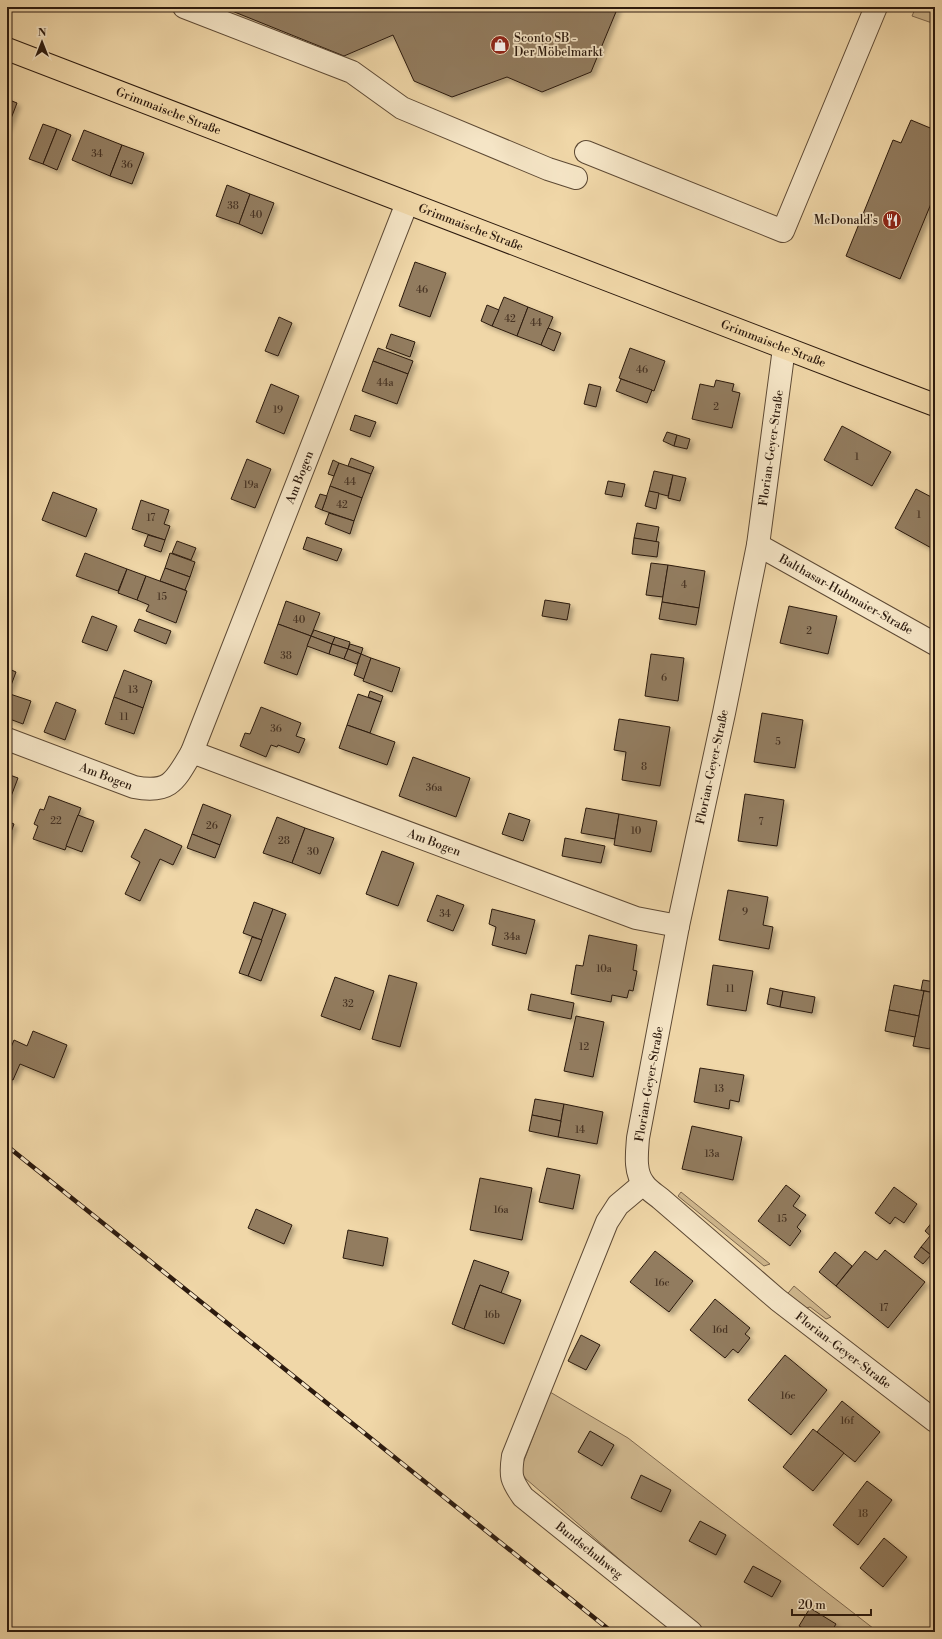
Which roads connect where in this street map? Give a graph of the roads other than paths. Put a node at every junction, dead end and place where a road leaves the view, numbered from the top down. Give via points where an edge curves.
1 (184, 7) edge
2 (876, 7) edge
3 (7, 49) edge
4 (586, 152) dead end
5 (576, 178) dead end
6 (408, 202) junction
7 (784, 348) junction
8 (935, 404) edge
9 (758, 546) junction
10 (935, 644) edge
11 (7, 739) edge
12 (192, 752) junction
13 (678, 926) junction
14 (643, 1184) junction
15 (935, 1422) edge
16 (691, 1632) edge

1 - 5 street via 352,72 402,108 548,169
2 - 4 street via 783,231
3 - 6 main road, Grimmaische Straße
6 - 7 main road, Grimmaische Straße
6 - 12 street, Am Bogen
7 - 8 main road, Grimmaische Straße
7 - 9 street, Florian-Geyer-Straße
9 - 10 street, Balthasar-Hubmaier-Straße
9 - 13 street, Florian-Geyer-Straße
11 - 12 street, Am Bogen via 148,790 170,784
12 - 13 street, Am Bogen via 636,918
13 - 14 street, Florian-Geyer-Straße via 638,1138 637,1161
14 - 15 street, Florian-Geyer-Straße via 778,1300
14 - 16 street, Bundschuhweg via 618,1205 607,1222 513,1456 510,1471 512,1482 523,1497

